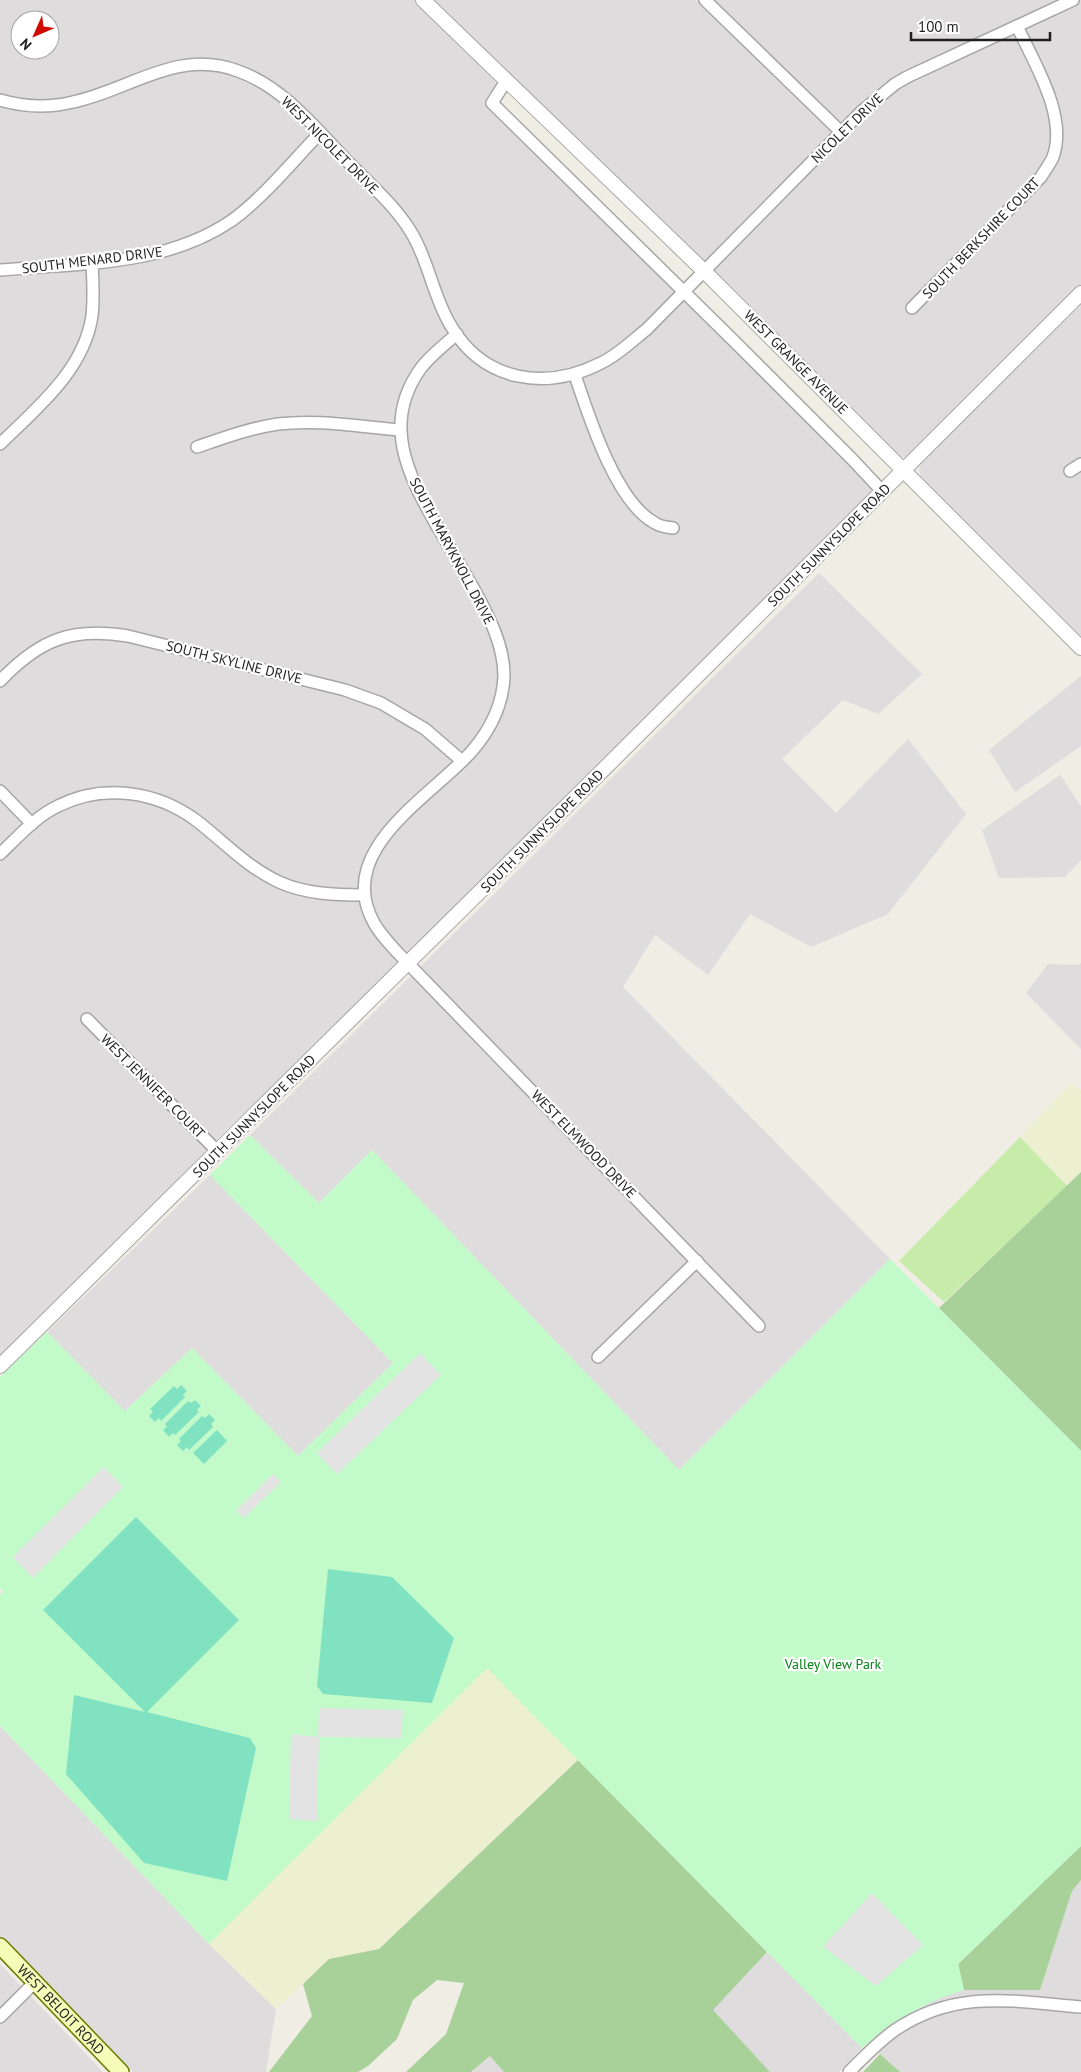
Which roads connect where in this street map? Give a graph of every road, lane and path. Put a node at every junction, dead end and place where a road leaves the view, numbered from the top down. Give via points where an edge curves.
1 (423, 0) edge
2 (705, 0) edge
3 (1073, 0) edge
4 (1017, 26) junction
5 (506, 81) junction
6 (0, 100) edge
7 (841, 132) junction
8 (320, 133) junction
9 (92, 262) junction
10 (0, 270) edge
11 (706, 272) junction
12 (685, 292) junction
13 (1081, 293) edge
14 (912, 308) dead end
15 (457, 334) junction
16 (575, 375) junction
17 (400, 430) junction
18 (0, 444) edge
19 (197, 447) dead end
20 (1081, 464) edge
21 (904, 471) junction
22 (1070, 471) dead end
23 (883, 492) junction
24 (673, 528) dead end
25 (1081, 648) edge
26 (0, 681) edge
27 (462, 761) junction
28 (0, 791) edge
29 (32, 824) junction
30 (0, 854) edge
31 (364, 895) junction
32 (408, 963) junction
33 (87, 1020) dead end
34 (218, 1152) junction
35 (697, 1261) junction
36 (759, 1326) dead end
37 (598, 1357) dead end
38 (0, 1366) edge
39 (0, 1946) edge
40 (34, 1982) junction
41 (1081, 2007) edge
42 (0, 2017) edge
43 (121, 2072) edge
44 (849, 2072) edge

1 - 5 street, WEST GRANGE AVENUE
2 - 7 street
3 - 4 street, NICOLET DRIVE
4 - 7 street, NICOLET DRIVE via 901,81 872,102
4 - 14 street, SOUTH BERKSHIRE COURT via 1053,110 1057,130 1053,157 1041,177
5 - 11 street, WEST GRANGE AVENUE
5 - 12 street, WEST GRANGE AVENUE via 492,103
6 - 8 street, WEST NICOLET DRIVE via 26,105 63,104 179,66 223,66 256,78
7 - 11 street, NICOLET DRIVE
8 - 9 street, SOUTH MENARD DRIVE via 246,208 207,234 166,252
8 - 15 street, WEST NICOLET DRIVE via 378,191 411,231 445,315
9 - 10 street, SOUTH MENARD DRIVE
9 - 18 street via 92,314 79,355 50,395
11 - 12 street, NICOLET DRIVE
11 - 21 street, WEST GRANGE AVENUE
12 - 16 street, WEST NICOLET DRIVE via 647,330 613,357
12 - 23 street, WEST GRANGE AVENUE
13 - 21 street, SOUTH SUNNYSLOPE ROAD
15 - 16 street, WEST NICOLET DRIVE via 480,359 518,377 546,379
15 - 17 street, SOUTH MARYKNOLL DRIVE via 430,357 412,384
16 - 24 street via 601,447 621,485 646,517
17 - 19 street via 325,423 278,424
17 - 27 street, SOUTH MARYKNOLL DRIVE via 408,470 494,628 503,664 497,709 483,736
20 - 22 street
21 - 23 street, SOUTH SUNNYSLOPE ROAD
21 - 25 street, WEST GRANGE AVENUE
23 - 32 street, SOUTH SUNNYSLOPE ROAD
26 - 27 street, SOUTH SKYLINE DRIVE via 24,659 48,643 66,636 88,632 128,636 345,690 381,703 425,729
27 - 31 street, SOUTH MARYKNOLL DRIVE via 377,846 366,870
28 - 29 street
29 - 30 street
29 - 31 street via 57,806 89,794 135,794 179,809 247,863 280,882 321,893
31 - 32 street, SOUTH MARYKNOLL DRIVE via 374,923
32 - 34 street, SOUTH SUNNYSLOPE ROAD
32 - 35 street, WEST ELMWOOD DRIVE
33 - 34 street, WEST JENNIFER COURT
34 - 38 street, SOUTH SUNNYSLOPE ROAD
35 - 36 street, WEST ELMWOOD DRIVE
35 - 37 street
39 - 40 main road, WEST BELOIT ROAD
40 - 42 street
40 - 43 main road, WEST BELOIT ROAD
41 - 44 street via 988,2000 967,2001 933,2010 907,2023 875,2046

